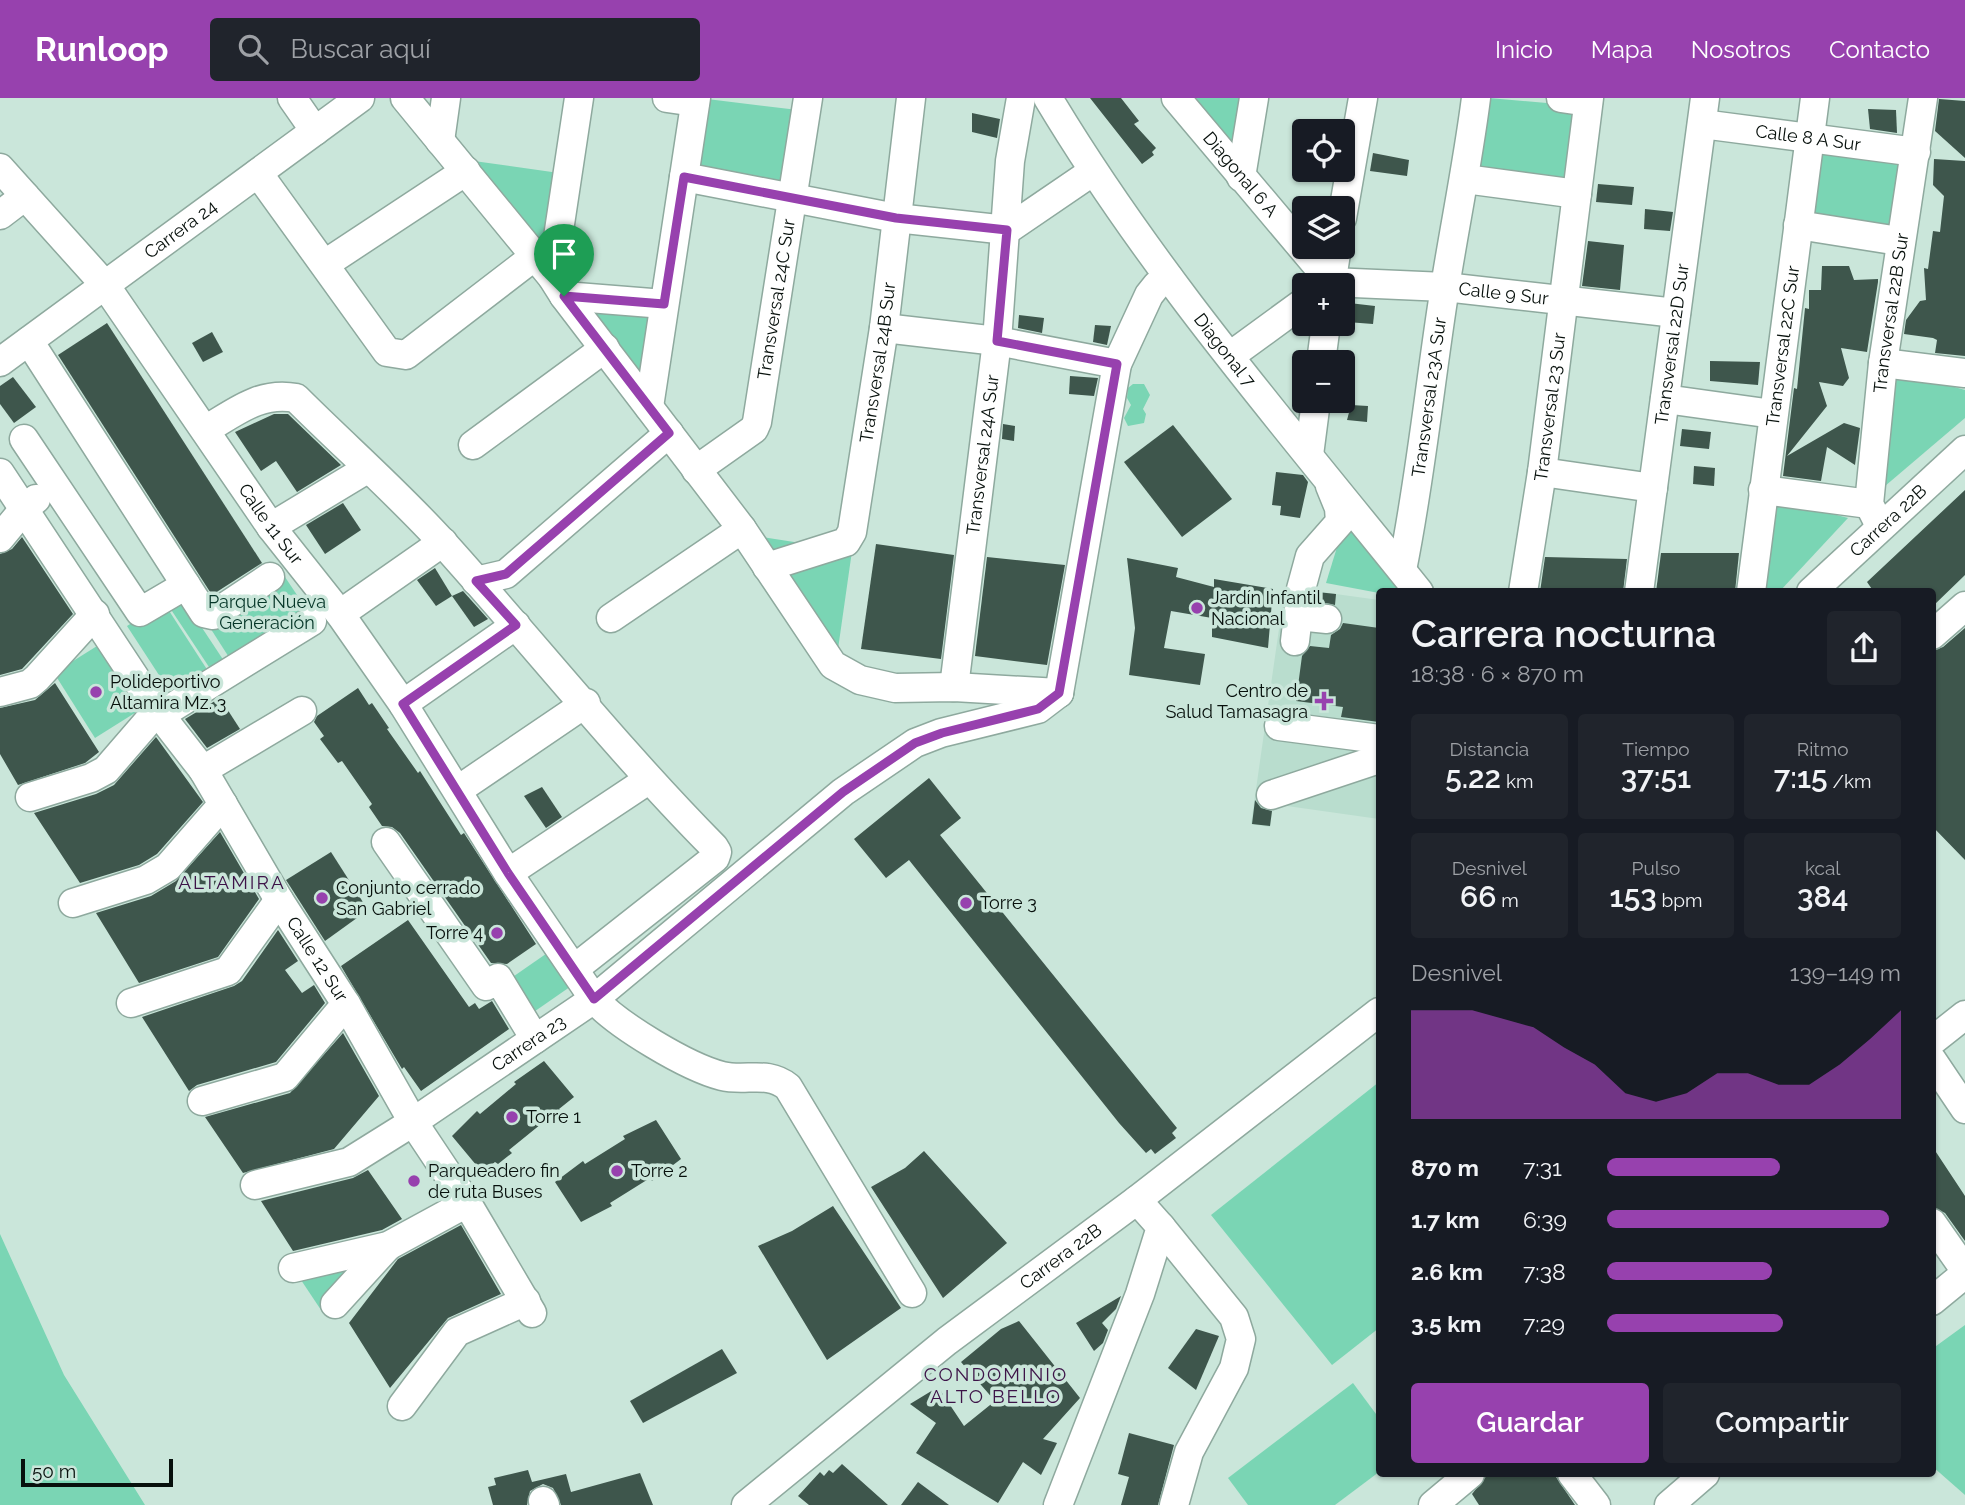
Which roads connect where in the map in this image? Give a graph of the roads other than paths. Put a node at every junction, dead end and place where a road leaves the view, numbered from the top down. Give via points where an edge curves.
1 (292, 98) edge
2 (360, 98) edge
3 (405, 98) edge
4 (446, 98) edge
5 (579, 98) edge
6 (667, 98) edge
7 (808, 98) edge
8 (911, 98) edge
9 (1021, 98) edge
10 (1048, 98) edge
11 (1176, 98) edge
12 (1254, 98) edge
13 (1363, 98) edge
14 (1476, 98) edge
15 (1561, 98) edge
16 (1815, 98) edge
17 (1923, 98) edge
18 (695, 100) edge
19 (1589, 100) edge
20 (1703, 111) edge
21 (315, 131) junction
22 (1809, 139) junction
23 (440, 141) junction
24 (1916, 152) junction
25 (0, 168) edge
26 (466, 171) junction
27 (1092, 172) junction
28 (258, 173) junction
29 (684, 177) junction
30 (1241, 177) junction
31 (1465, 179) junction
32 (1577, 194) junction
33 (25, 196) junction
34 (792, 196) junction
35 (1346, 196) edge
36 (0, 215) edge
37 (896, 218) junction
38 (1798, 225) junction
39 (1007, 230) junction
40 (1899, 241) junction
41 (535, 256) junction
42 (325, 264) junction
43 (1321, 273) edge
44 (1169, 278) junction
45 (105, 285) junction
46 (1355, 285) edge
47 (558, 287) junction
48 (1445, 287) junction
49 (1564, 300) junction
50 (664, 304) junction
51 (1292, 311) edge
52 (1676, 313) junction
53 (884, 328) junction
54 (29, 341) junction
55 (997, 341) junction
56 (605, 348) junction
57 (1230, 356) junction
58 (0, 362) edge
59 (1883, 363) junction
60 (1117, 364) junction
61 (1965, 373) edge
62 (1665, 399) junction
63 (649, 407) junction
64 (1316, 413) edge
65 (1773, 414) junction
66 (205, 430) junction
67 (669, 433) junction
68 (24, 439) dead end
69 (473, 445) dead end
70 (1965, 450) edge
71 (1316, 463) junction
72 (367, 469) junction
73 (696, 470) junction
74 (1542, 472) junction
75 (0, 473) edge
76 (53, 485) junction
77 (1653, 488) junction
78 (1763, 490) junction
79 (24, 509) junction
80 (1874, 515) junction
81 (271, 527) junction
82 (741, 529) junction
83 (0, 538) edge
84 (443, 542) junction
85 (767, 567) junction
86 (270, 578) dead end
87 (476, 581) junction
88 (1410, 581) edge
89 (186, 585) junction
90 (1524, 588) edge
91 (1640, 588) edge
92 (1751, 588) edge
93 (1814, 588) edge
94 (1965, 606) edge
95 (95, 614) junction
96 (340, 614) junction
97 (611, 618) dead end
98 (1328, 619) dead end
99 (312, 621) dead end
100 (516, 625) junction
101 (1936, 631) edge
102 (954, 687) junction
103 (0, 692) edge
104 (1059, 693) junction
105 (586, 703) junction
106 (403, 704) junction
107 (302, 711) dead end
108 (159, 713) junction
109 (1279, 726) dead end
110 (1376, 739) edge
111 (1376, 760) edge
112 (203, 770) junction
113 (648, 780) junction
114 (458, 790) junction
115 (1271, 795) dead end
116 (30, 797) dead end
117 (223, 804) junction
118 (386, 842) dead end
119 (508, 873) junction
120 (279, 900) junction
121 (73, 903) dead end
122 (574, 969) junction
123 (594, 999) junction
124 (131, 1003) dead end
125 (346, 1004) junction
126 (1376, 1014) edge
127 (1965, 1016) edge
128 (1936, 1038) edge
129 (536, 1039) junction
130 (1936, 1066) edge
131 (202, 1101) dead end
132 (1965, 1109) edge
133 (413, 1122) junction
134 (255, 1185) dead end
135 (1137, 1200) junction
136 (467, 1203) junction
137 (1161, 1227) junction
138 (1936, 1229) edge
139 (388, 1246) junction
140 (293, 1268) dead end
141 (1965, 1272) edge
142 (912, 1293) dead end
143 (1936, 1297) edge
144 (335, 1304) dead end
145 (402, 1406) dead end
146 (1466, 1477) edge
147 (1574, 1477) edge
148 (1701, 1477) edge
149 (756, 1502) edge
150 (1058, 1505) edge
151 (1174, 1505) edge
152 (1433, 1505) edge
153 (1596, 1505) edge
154 (1668, 1505) edge

1 - 21 street
2 - 21 street, Carrera 24
3 - 23 street
4 - 23 street
5 - 47 street
6 - 18 street
7 - 34 street, Transversal 24C Sur
8 - 37 street, Transversal 24B Sur
9 - 39 street, Transversal 24A Sur via 1010,161
10 - 27 street, Diagonal 7
11 - 30 street, Diagonal 6 A
12 - 30 street
13 - 35 street
14 - 31 street, Transversal 23A Sur
15 - 19 street
16 - 22 street, Transversal 22C Sur
17 - 24 street, Transversal 22B Sur
18 - 29 street
19 - 32 street, Transversal 23 Sur
20 - 22 street, Calle 8 A Sur
20 - 52 street, Transversal 22D Sur
21 - 28 street, Carrera 24
22 - 24 street, Calle 8 A Sur
22 - 38 street, Transversal 22C Sur
23 - 26 street
24 - 40 street, Transversal 22B Sur
25 - 33 street, Calle 11 Sur
26 - 41 street
26 - 42 street
27 - 39 street
27 - 44 street, Diagonal 7
28 - 42 street
28 - 45 street, Carrera 24
29 - 34 street
29 - 50 street
30 - 43 street, Diagonal 6 A
31 - 32 street
31 - 48 street, Transversal 23A Sur
32 - 49 street, Transversal 23 Sur
33 - 36 street
33 - 45 street, Calle 11 Sur
34 - 37 street
34 - 73 street, Transversal 24C Sur via 757,422 754,429
37 - 39 street
37 - 53 street, Transversal 24B Sur
38 - 40 street
38 - 65 street, Transversal 22C Sur
39 - 55 street, Transversal 24A Sur
40 - 59 street, Transversal 22B Sur
41 - 42 street via 406,355 387,352
41 - 47 street
44 - 57 street, Diagonal 7
44 - 60 street via 1149,295
45 - 54 street, Carrera 24
45 - 66 street, Calle 11 Sur
46 - 48 street, Calle 9 Sur
47 - 50 street
47 - 56 street
48 - 49 street, Calle 9 Sur
48 - 88 street, Transversal 23A Sur
49 - 52 street, Calle 9 Sur
49 - 74 street, Transversal 23 Sur
50 - 63 street
51 - 57 street
52 - 62 street, Transversal 22D Sur
53 - 55 street
53 - 85 street, Transversal 24B Sur via 851,537
54 - 58 street, Carrera 24
54 - 89 street
55 - 60 street
55 - 102 street, Transversal 24A Sur
56 - 63 street
56 - 69 street
57 - 71 street, Diagonal 7
59 - 61 street
59 - 80 street, Transversal 22B Sur
60 - 104 street
62 - 65 street
62 - 77 street, Transversal 22D Sur
63 - 67 street
64 - 71 street
65 - 78 street, Transversal 22C Sur
66 - 72 street via 258,400 276,394 296,398
66 - 81 street, Calle 11 Sur
67 - 73 street
67 - 87 street via 506,574
68 - 76 street
70 - 80 street, Carrera 22B
71 - 88 street, Diagonal 7
71 - 98 street via 1333,490 1340,522 1310,556 1296,629
72 - 81 street
72 - 84 street
73 - 82 street
74 - 77 street
74 - 90 street, Transversal 23 Sur
75 - 79 street, Calle 12 Sur
76 - 79 street
76 - 89 street via 140,612
77 - 91 street, Transversal 22D Sur
78 - 80 street
78 - 92 street, Transversal 22C Sur
79 - 83 street
79 - 95 street, Calle 12 Sur
80 - 93 street, Carrera 22B
81 - 96 street, Calle 11 Sur
82 - 85 street
82 - 97 street
84 - 87 street
84 - 96 street
85 - 102 street via 833,665 860,680 895,688
86 - 89 street via 212,615 204,613
87 - 100 street
94 - 101 street
95 - 103 street via 30,684
95 - 108 street, Calle 12 Sur
96 - 106 street, Calle 11 Sur
99 - 108 street
100 - 105 street
100 - 106 street
102 - 104 street
104 - 123 street, Carrera 23 via 1038,709 915,743 843,792
105 - 113 street
105 - 114 street
106 - 114 street, Calle 11 Sur
107 - 112 street
108 - 112 street, Calle 12 Sur
108 - 116 street via 106,770
109 - 110 street
111 - 115 street
112 - 117 street, Calle 12 Sur
113 - 119 street
113 - 122 street via 717,852 715,858
114 - 119 street, Calle 11 Sur
117 - 120 street, Calle 12 Sur
117 - 121 street via 168,867 146,880
118 - 129 street via 486,986 498,978
119 - 122 street, Calle 11 Sur
120 - 124 street via 228,971
120 - 125 street, Calle 12 Sur
122 - 123 street, Calle 11 Sur
123 - 129 street, Carrera 23
123 - 142 street, Calle 11 Sur via 609,1016 699,1068 724,1077 778,1079 788,1087
125 - 131 street via 285,1077
125 - 133 street, Calle 12 Sur
126 - 135 street, Carrera 22B
127 - 128 street
129 - 133 street, Carrera 23
130 - 132 street
133 - 134 street, Carrera 23 via 349,1162
133 - 136 street, Calle 12 Sur
135 - 137 street
135 - 149 street, Carrera 22B via 947,1341
136 - 139 street
136 - 145 street, Calle 12 Sur via 529,1307 457,1332
137 - 150 street via 1140,1294
137 - 151 street via 1234,1318 1241,1339 1234,1368 1189,1452
138 - 141 street
139 - 140 street
139 - 144 street
141 - 143 street
146 - 152 street
147 - 153 street
148 - 154 street

